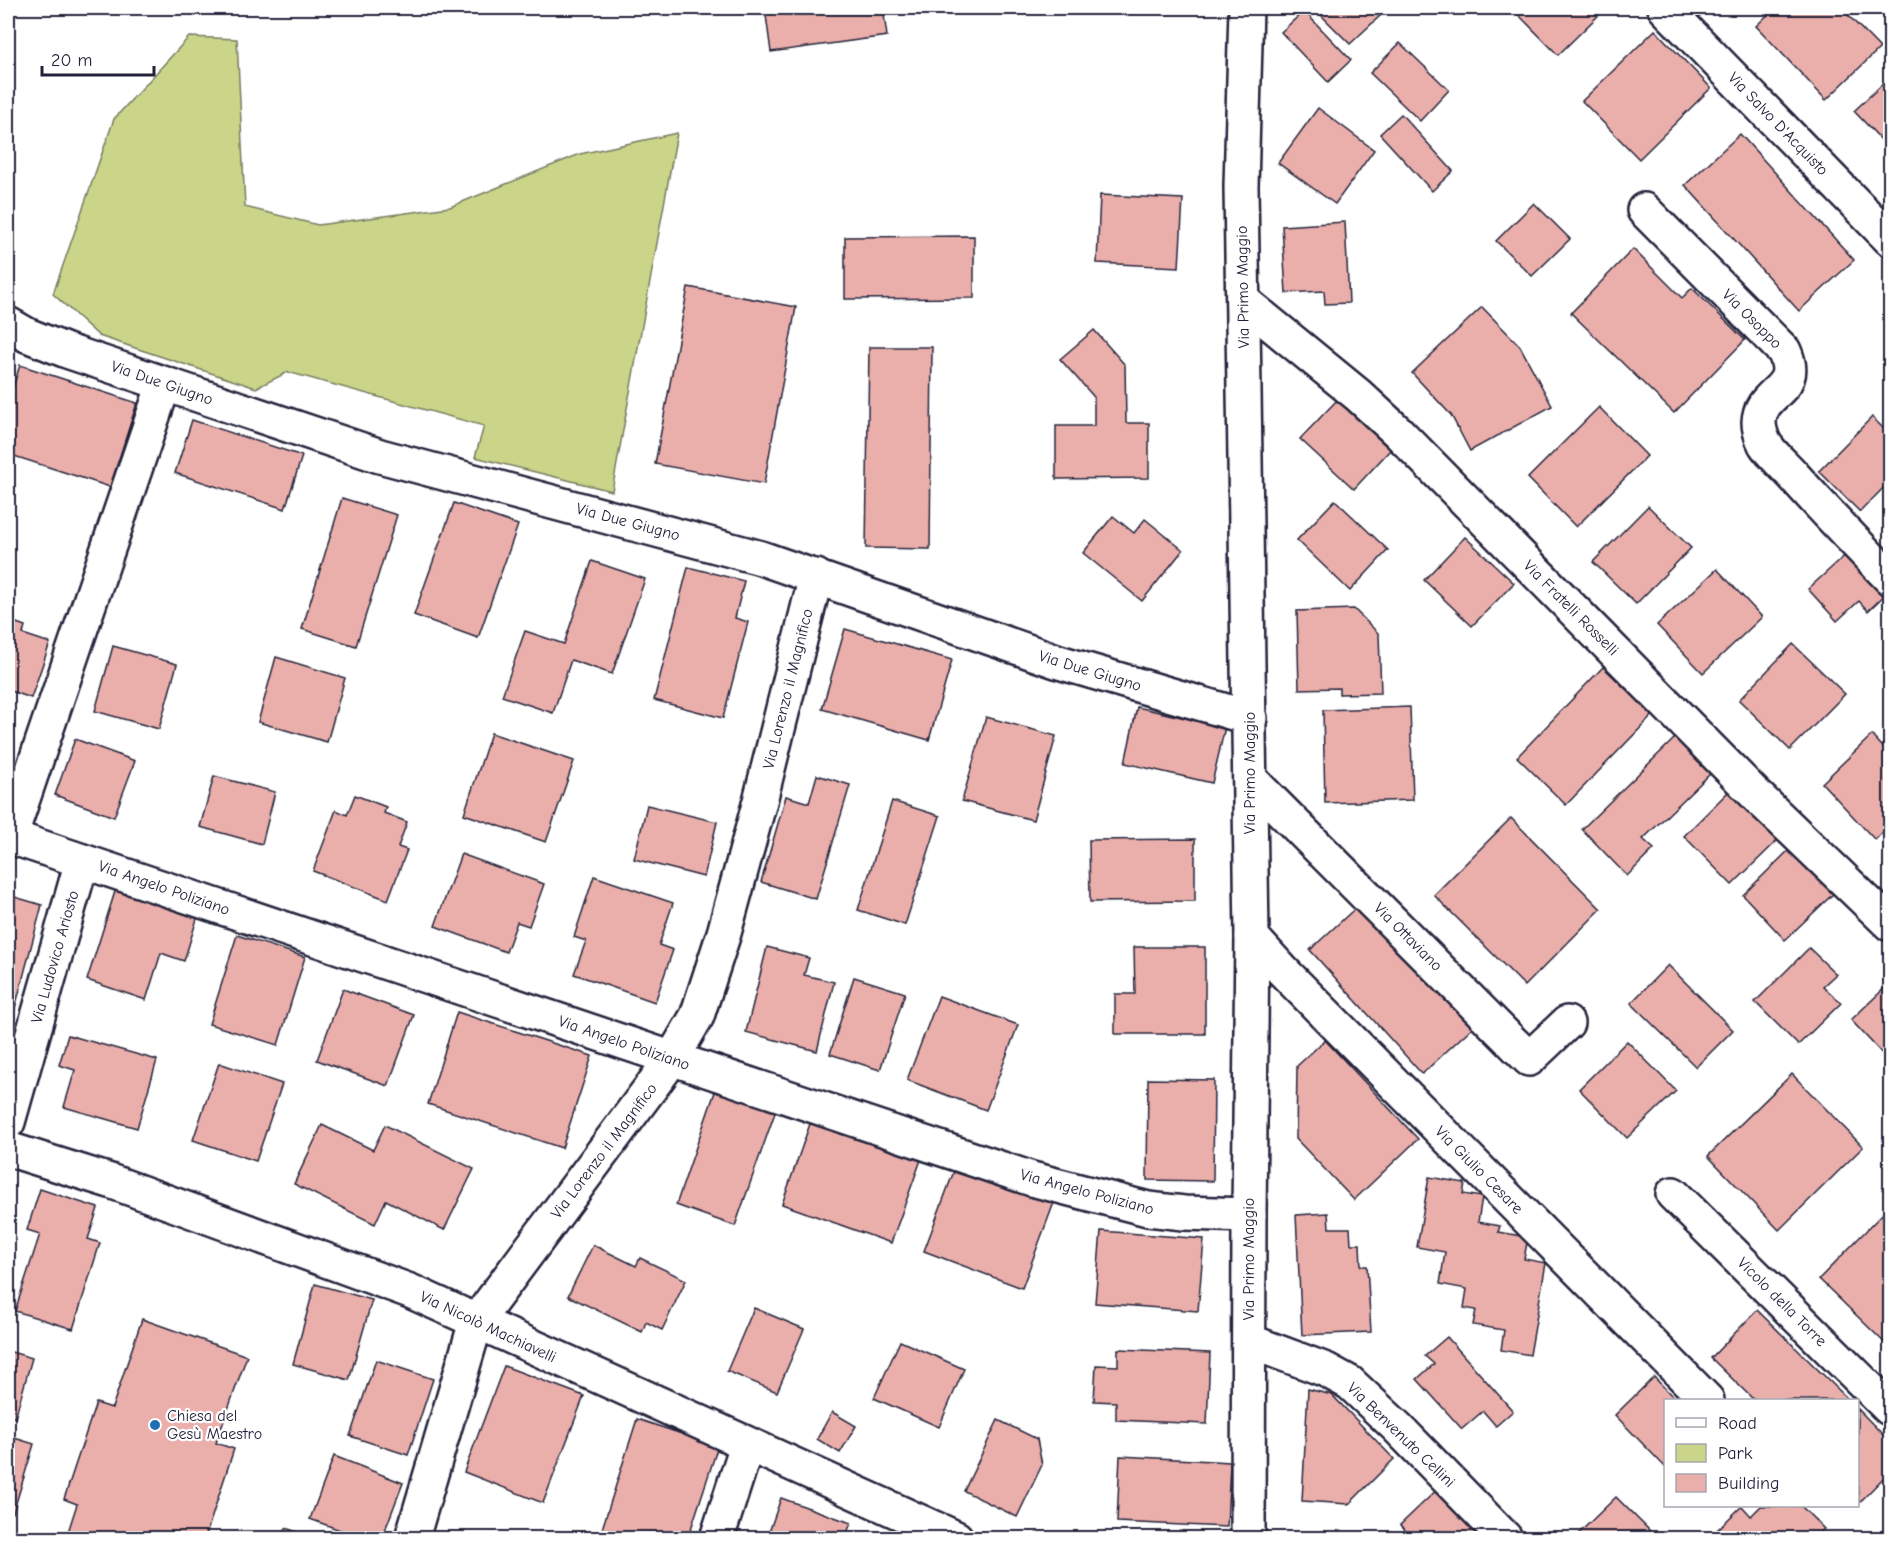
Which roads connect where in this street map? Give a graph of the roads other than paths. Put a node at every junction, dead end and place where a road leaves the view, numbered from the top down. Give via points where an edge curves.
1 (1246, 8) edge
2 (1665, 8) edge
3 (1644, 210) dead end
4 (1890, 239) edge
5 (1243, 302) junction
6 (8, 324) edge
7 (164, 384) junction
8 (816, 576) junction
9 (1890, 578) edge
10 (1250, 718) junction
11 (1250, 779) junction
12 (9, 836) edge
13 (82, 861) junction
14 (1890, 924) edge
15 (1252, 937) junction
16 (1567, 1023) dead end
17 (672, 1059) junction
18 (8, 1122) edge
19 (8, 1149) edge
20 (1673, 1194) dead end
21 (1249, 1215) junction
22 (476, 1322) junction
23 (1249, 1341) junction
24 (1705, 1399) edge
25 (1890, 1406) edge
26 (747, 1445) junction
27 (412, 1539) edge
28 (717, 1539) edge
29 (956, 1539) edge
30 (1248, 1539) edge
31 (1505, 1539) edge

1 - 5 street, Via Primo Maggio via 1241,186
2 - 4 street, Via Salvo D'Acquisto
3 - 9 street, Via Osoppo via 1784,351 1790,365 1788,380 1765,405 1759,422 1766,444
5 - 10 street, Via Primo Maggio
5 - 14 street, Via Fratelli Rosselli via 1398,432 1756,795
6 - 7 street, Via Due Giugno via 67,351
7 - 8 street, Via Due Giugno via 380,456 731,549
7 - 12 street
8 - 10 street, Via Due Giugno via 1059,662
8 - 17 street, Via Lorenzo il Magnifico via 723,933 697,1016
10 - 11 street, Via Primo Maggio
11 - 15 street, Via Primo Maggio
11 - 16 street, Via Ottaviano via 1529,1059
12 - 13 street, Via Angelo Poliziano
13 - 17 street, Via Angelo Poliziano
13 - 18 street, Via Ludovico Ariosto
15 - 21 street, Via Primo Maggio
15 - 24 street, Via Giulio Cesare
17 - 21 street, Via Angelo Poliziano via 1032,1179 1159,1211
17 - 22 street, Via Lorenzo il Magnifico
19 - 22 street, Via Nicolò Machiavelli via 110,1181 373,1277
20 - 25 street, Vicolo della Torre
21 - 23 street, Via Primo Maggio
22 - 26 street, Via Nicolò Machiavelli
22 - 27 street, Via Lorenzo il Magnifico
23 - 30 street, Via Primo Maggio
23 - 31 street, Via Benvenuto Cellini via 1350,1383
26 - 28 street
26 - 29 street, Via Nicolò Machiavelli

